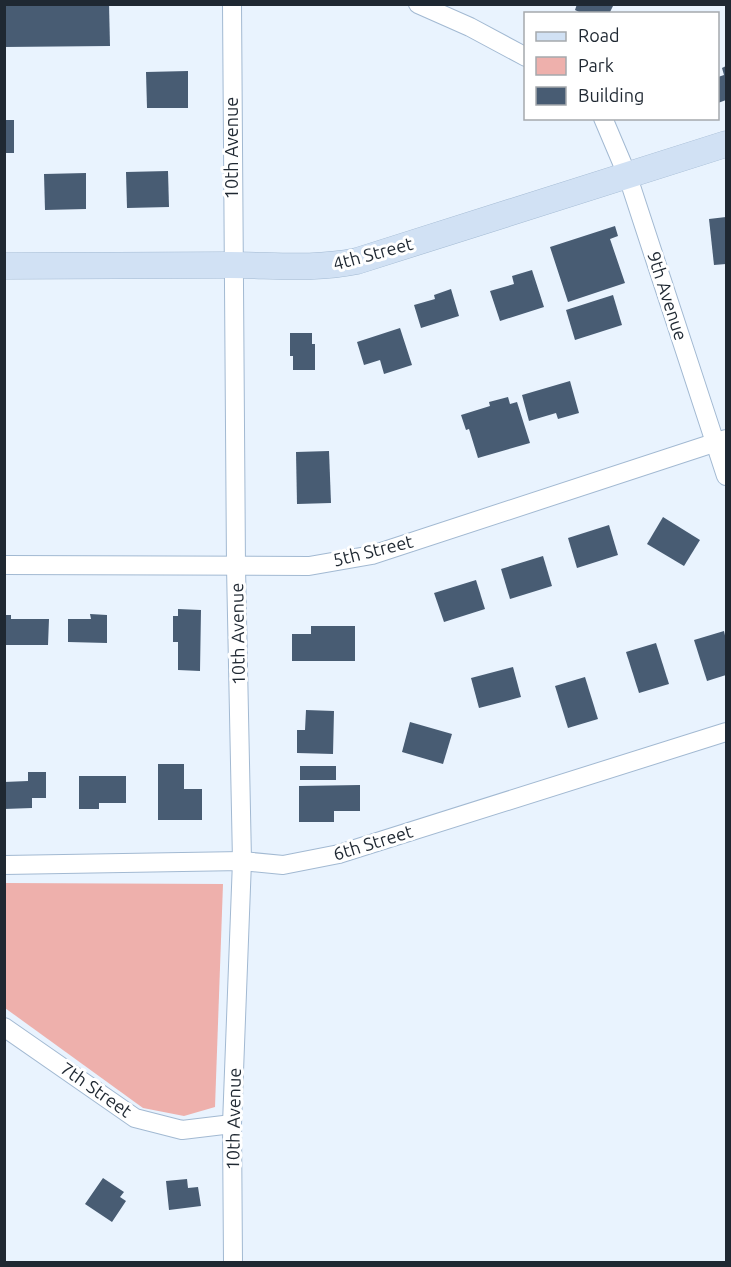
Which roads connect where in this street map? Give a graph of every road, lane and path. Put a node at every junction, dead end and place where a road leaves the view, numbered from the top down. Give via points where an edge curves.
1 (232, 4) edge
2 (418, 4) edge
3 (524, 56) edge
4 (604, 120) edge
5 (726, 144) edge
6 (628, 177) junction
7 (233, 265) junction
8 (4, 266) edge
9 (721, 441) edge
10 (726, 476) edge
11 (4, 565) edge
12 (236, 567) junction
13 (726, 732) edge
14 (242, 861) junction
15 (4, 865) edge
16 (4, 1027) edge
17 (232, 1124) junction
18 (233, 1263) edge

1 - 7 street, 10th Avenue
2 - 3 street
4 - 6 street, 9th Avenue
5 - 6 street, 4th Street
6 - 7 street, 4th Street via 357,261 306,268
6 - 9 street, 9th Avenue
7 - 8 street, 4th Street
7 - 12 street, 10th Avenue
9 - 10 street, 9th Avenue
9 - 12 street, 5th Street via 372,555 309,566
11 - 12 street, 5th Street
12 - 14 street, 10th Avenue
13 - 14 street, 6th Street via 339,854 283,865
14 - 15 street, 6th Street
14 - 17 street, 10th Avenue
16 - 17 street, 7th Street via 135,1118 182,1130
17 - 18 street, 10th Avenue

